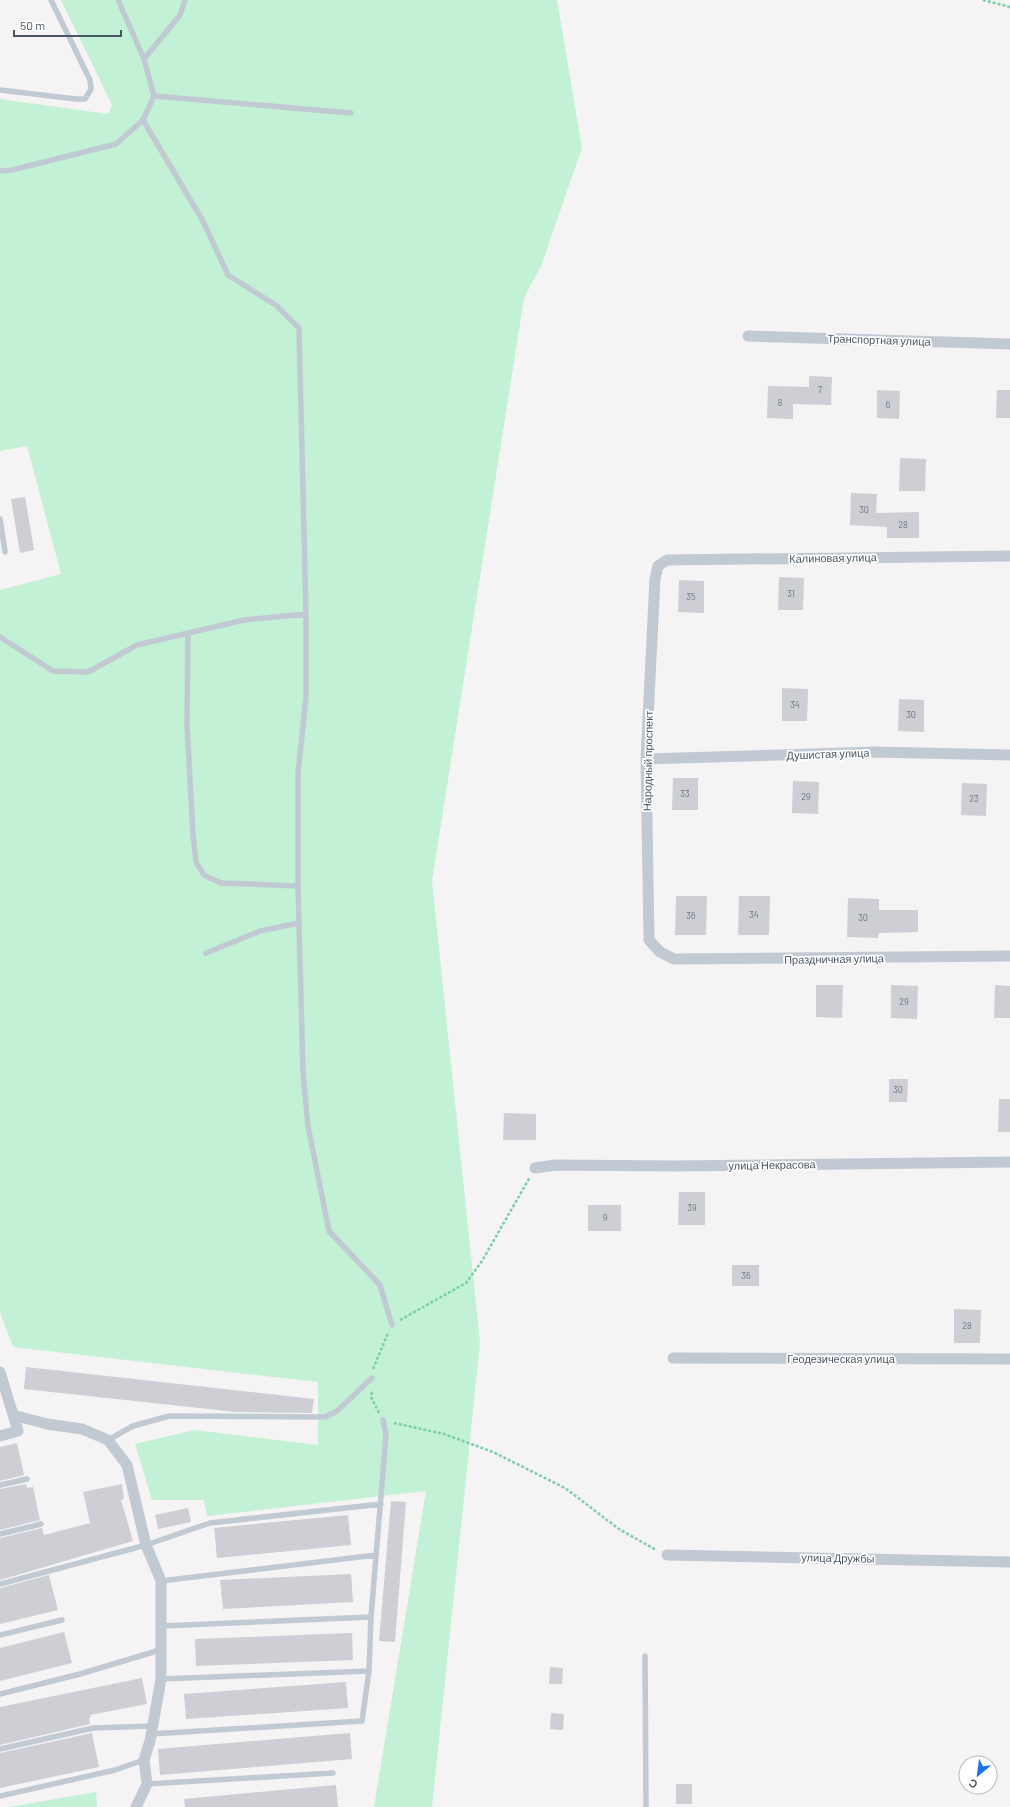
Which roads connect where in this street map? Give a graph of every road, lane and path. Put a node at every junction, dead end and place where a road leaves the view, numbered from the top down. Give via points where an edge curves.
1 (51, 0) edge
2 (118, 0) edge
3 (185, 0) edge
4 (983, 0) edge
5 (1010, 7) edge
6 (144, 59) junction
7 (0, 90) edge
8 (154, 96) junction
9 (351, 113) dead end
10 (143, 120) junction
11 (0, 171) edge
12 (748, 336) dead end
13 (1010, 344) edge
14 (0, 519) edge
15 (5, 552) dead end
16 (1010, 556) edge
17 (658, 566) joint
18 (306, 614) junction
19 (188, 633) junction
20 (0, 637) edge
21 (1010, 755) edge
22 (646, 760) junction
23 (298, 886) junction
24 (299, 923) junction
25 (660, 952) joint
26 (206, 954) dead end
27 (1010, 956) edge
28 (1010, 1162) edge
29 (535, 1168) joint
30 (392, 1325) junction
31 (673, 1358) dead end
32 (1010, 1359) edge
33 (0, 1372) edge
34 (372, 1378) junction
35 (13, 1415) junction
36 (383, 1420) junction
37 (0, 1436) edge
38 (108, 1440) junction
39 (27, 1479) dead end
40 (0, 1485) edge
41 (381, 1504) junction
42 (41, 1524) dead end
43 (0, 1534) edge
44 (146, 1545) junction
45 (376, 1555) junction
46 (667, 1555) joint
47 (1010, 1562) edge
48 (161, 1581) junction
49 (0, 1584) edge
50 (371, 1617) junction
51 (62, 1620) dead end
52 (160, 1626) junction
53 (0, 1635) edge
54 (160, 1650) junction
55 (645, 1656) dead end
56 (369, 1671) junction
57 (161, 1679) junction
58 (0, 1694) edge
59 (151, 1730) junction
60 (0, 1748) edge
61 (144, 1760) junction
62 (333, 1773) dead end
63 (147, 1784) junction
64 (0, 1796) edge
65 (136, 1807) edge
66 (646, 1807) edge

1 - 7 lane via 90,80 91,89 85,99
2 - 6 lane
3 - 6 lane via 180,16
4 - 5 path
6 - 8 lane
8 - 9 lane
8 - 10 lane
10 - 11 lane via 116,144
10 - 18 lane via 203,221 228,275 277,306 299,328
12 - 13 street, Транспортная улица
14 - 15 lane
16 - 17 street, Калиновая улица via 667,560
17 - 22 street, Народный проспект via 655,579
18 - 19 lane via 244,620
18 - 23 lane via 306,697 298,774
19 - 20 lane via 137,645 88,672 53,671
19 - 23 lane via 187,724 196,862 204,874 221,883
21 - 22 street, Душистая улица via 875,752
22 - 25 street, Народный проспект via 649,940
23 - 24 lane
24 - 26 lane via 260,931
24 - 30 lane via 303,1073 308,1126 329,1231 380,1285
25 - 27 street, Праздничная улица via 674,959
28 - 29 street, улица Некрасова via 682,1166 556,1164
29 - 30 path via 482,1261 466,1283
30 - 34 path via 373,1369
31 - 32 street, Геодезическая улица
33 - 35 street
34 - 36 path via 371,1397
34 - 38 lane via 336,1411 325,1417 170,1416 133,1426
35 - 37 street via 18,1431
35 - 38 street via 47,1424 82,1429
36 - 41 lane via 386,1435
36 - 46 path via 444,1434 493,1452 565,1488 619,1529 648,1547
38 - 44 street via 127,1465
39 - 40 lane
41 - 44 lane via 210,1523
41 - 45 lane
42 - 43 lane
44 - 48 street
44 - 49 lane
45 - 48 lane
45 - 50 lane
46 - 47 street, улица Дружбы
48 - 52 street
50 - 52 lane
50 - 56 lane
51 - 53 lane
52 - 54 street
54 - 57 street
54 - 58 lane
55 - 66 lane
56 - 57 lane
56 - 59 lane via 362,1721
57 - 59 street
59 - 60 lane via 93,1728
59 - 61 street
61 - 63 street
61 - 64 lane via 115,1770
62 - 63 lane
63 - 65 street

